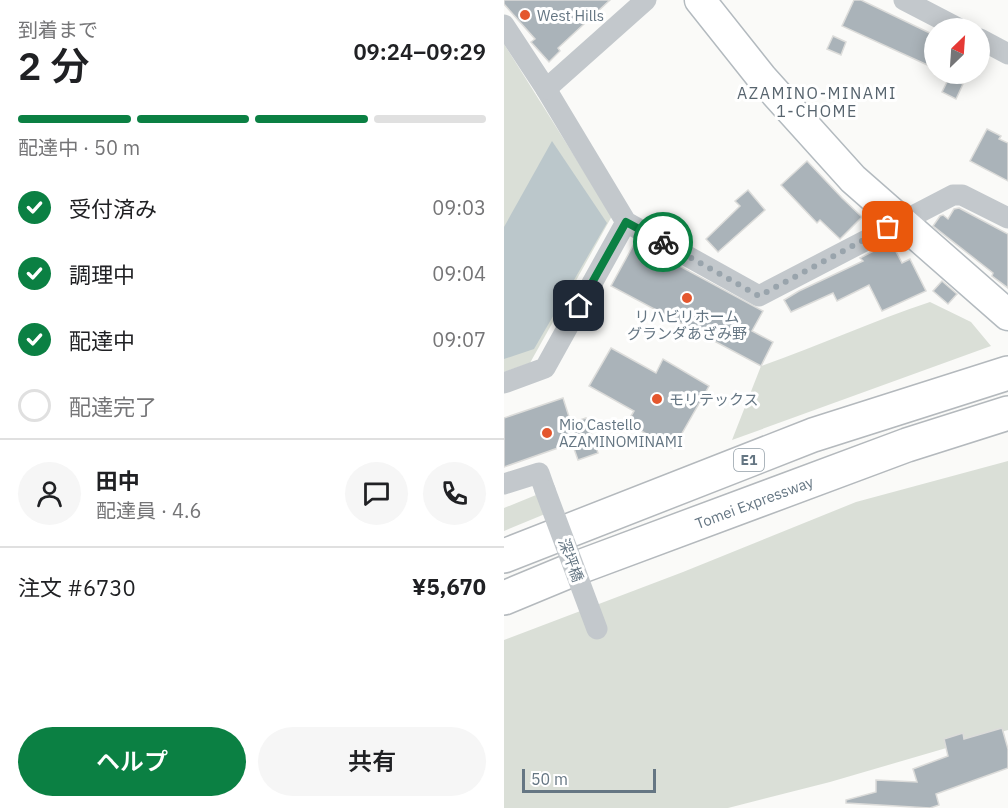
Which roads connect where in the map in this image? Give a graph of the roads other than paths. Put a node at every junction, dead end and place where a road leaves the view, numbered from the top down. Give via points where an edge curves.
1 (646, 0) edge
2 (700, 0) edge
3 (904, 0) edge
4 (939, 18) edge
5 (504, 25) edge
6 (990, 44) edge
7 (1008, 54) edge
8 (546, 89) junction
9 (1008, 218) edge
10 (900, 221) junction
11 (626, 222) junction
12 (1008, 315) edge
13 (1003, 375) edge
14 (504, 383) edge
15 (1008, 413) edge
16 (504, 484) edge
17 (504, 556) edge
18 (504, 598) edge
19 (597, 629) dead end

1 - 8 street
2 - 10 street via 807,129 853,179
3 - 4 street
5 - 8 street
6 - 7 street
8 - 11 street
9 - 10 street via 958,193
10 - 11 street via 759,296
10 - 12 street
11 - 14 street via 545,368
13 - 17 highway, E1 via 813,435
15 - 18 highway, Tomei Expressway via 907,444
16 - 19 street, 深坪橋, bridge via 539,473

